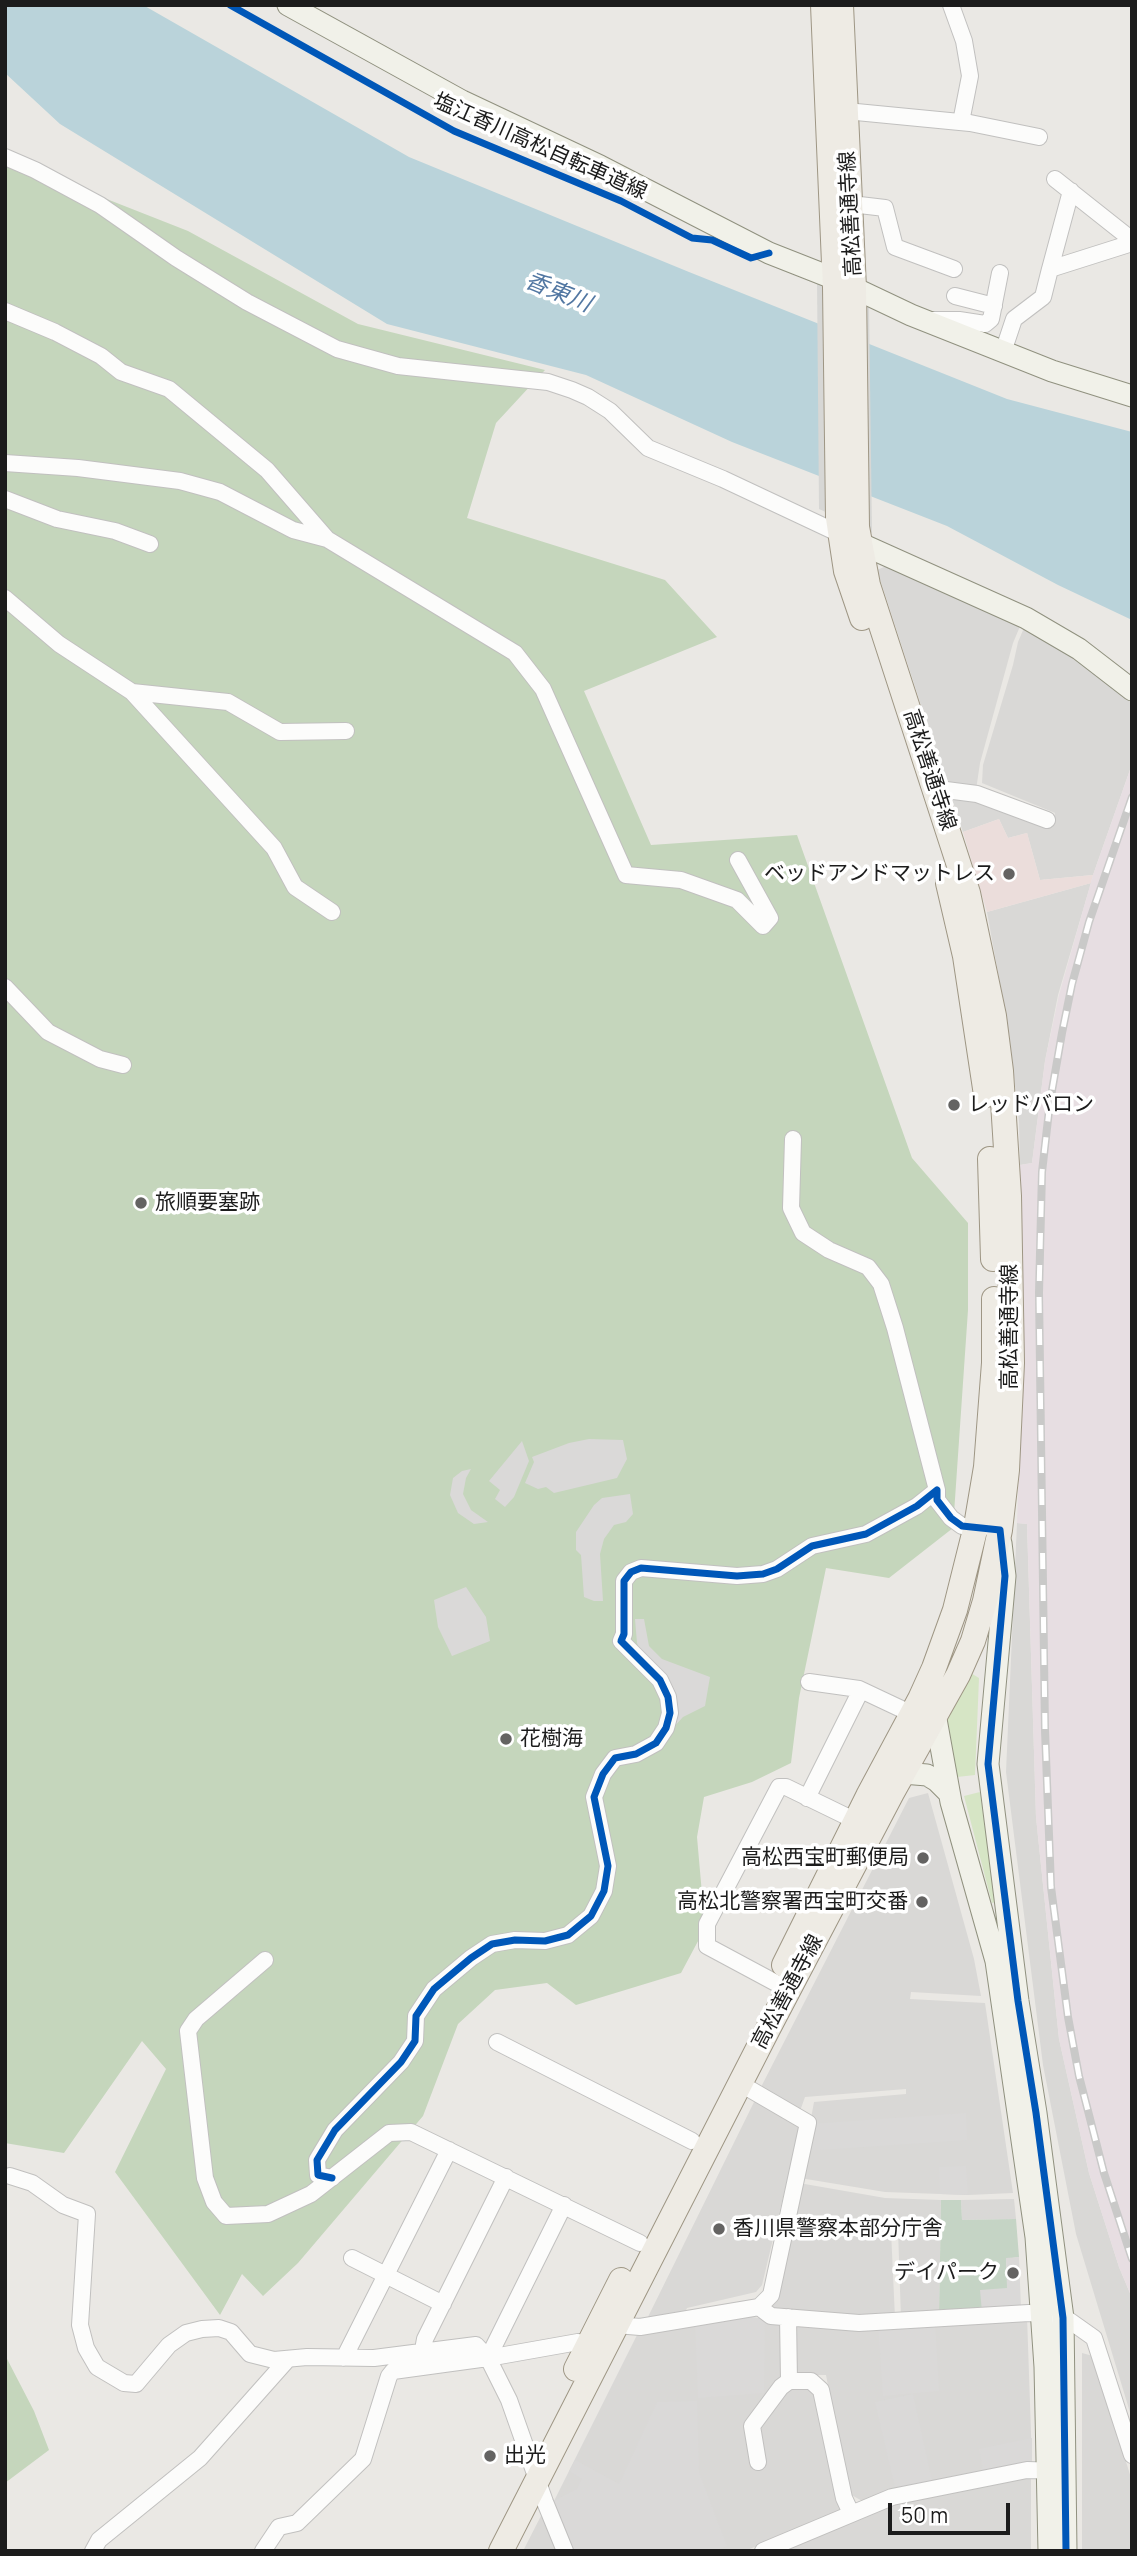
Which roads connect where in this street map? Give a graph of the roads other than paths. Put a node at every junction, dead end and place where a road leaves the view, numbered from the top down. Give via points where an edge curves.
1 (288, 5) edge
2 (822, 5) edge
3 (841, 5) edge
4 (951, 5) edge
5 (846, 111) junction
6 (961, 122) junction
7 (1040, 137) dead end
8 (5, 157) edge
9 (1055, 179) dead end
10 (1071, 191) junction
11 (850, 204) junction
12 (1132, 241) edge
13 (954, 269) dead end
14 (1050, 269) junction
15 (1000, 273) dead end
16 (844, 287) junction
17 (956, 296) dead end
18 (994, 306) junction
19 (5, 310) edge
20 (923, 320) junction
21 (1003, 352) junction
22 (1132, 396) edge
23 (5, 463) edge
24 (5, 499) edge
25 (849, 530) junction
26 (327, 539) junction
27 (150, 544) dead end
28 (5, 598) edge
29 (1132, 690) edge
30 (132, 692) junction
31 (346, 731) dead end
32 (938, 795) junction
33 (1047, 820) dead end
34 (738, 860) dead end
35 (332, 912) dead end
36 (5, 987) edge
37 (123, 1065) dead end
38 (793, 1139) dead end
39 (937, 1490) junction
40 (988, 1528) junction
41 (809, 1682) dead end
42 (861, 1690) junction
43 (924, 1715) junction
44 (903, 1773) junction
45 (949, 1793) junction
46 (807, 1798) junction
47 (856, 1821) junction
48 (265, 1960) dead end
49 (782, 1986) junction
50 (497, 2042) dead end
51 (741, 2084) junction
52 (692, 2141) junction
53 (449, 2150) junction
54 (10, 2176) dead end
55 (332, 2178) junction
56 (506, 2178) junction
57 (564, 2206) junction
58 (640, 2242) junction
59 (352, 2259) dead end
60 (386, 2275) junction
61 (443, 2304) junction
62 (759, 2307) junction
63 (1052, 2315) junction
64 (788, 2317) junction
65 (617, 2325) junction
66 (587, 2347) junction
67 (423, 2350) junction
68 (344, 2358) junction
69 (488, 2358) junction
70 (288, 2359) junction
71 (789, 2381) junction
72 (1132, 2455) edge
73 (758, 2462) dead end
74 (534, 2470) junction
75 (1057, 2471) junction
76 (851, 2513) junction
77 (93, 2551) edge
78 (263, 2551) edge
79 (483, 2551) edge
80 (501, 2551) edge
81 (565, 2551) edge
82 (763, 2551) edge
83 (1049, 2551) edge
84 (1066, 2551) edge

1 - 16 street via 462,101
2 - 16 main road, 高松善通寺線
3 - 5 main road, 高松善通寺線
4 - 6 street via 970,76
5 - 6 street
5 - 11 main road, 高松善通寺線
6 - 7 street
8 - 25 street via 100,205 247,302 337,349 398,366 548,382 572,390 610,411 648,448
9 - 10 street
10 - 12 street
10 - 14 street
11 - 13 street via 885,208 895,247
11 - 16 main road, 高松善通寺線
12 - 14 street
14 - 21 street via 1043,297 1014,319
15 - 18 street
16 - 20 street
16 - 25 main road, 高松善通寺線
17 - 18 street
18 - 20 street via 985,324
19 - 26 street via 101,356 121,372 169,390 267,470
20 - 21 street
21 - 22 street
23 - 26 street via 180,481 220,492 293,530
24 - 27 street via 57,519
25 - 29 street via 1062,638
25 - 32 main road, 高松善通寺線
25 - 40 main road, 高松善通寺線 via 846,571 952,897 984,1072 992,1197 994,1363 986,1467
26 - 34 street via 515,653 543,690 626,875 681,880 737,900 763,926 770,918
28 - 30 street via 59,644
30 - 31 street via 228,702 280,732
30 - 35 street via 274,848 295,887
32 - 33 street via 946,790 977,794
32 - 40 main road, 高松善通寺線 via 983,954 1001,1071 1012,1363 1007,1470
36 - 37 street via 48,1032 100,1059
38 - 39 street via 791,1208 803,1233 868,1267 881,1284
39 - 40 street via 937,1500 951,1518 962,1526
39 - 55 street via 866,1534 812,1546 763,1574 641,1568 631,1572 624,1581 621,1641 660,1680 670,1713 656,1743 615,1758 594,1797 608,1866 604,1891 590,1916 568,1935 492,1944 434,1989 416,2016 415,2041 401,2062 335,2130 317,2160 318,2175
40 - 43 main road, 高松善通寺線 via 934,1668
40 - 43 main road, 高松善通寺線 via 985,1601 973,1641 958,1675
40 - 63 street via 1005,1576 989,1782
41 - 42 street
42 - 43 street
42 - 46 street
43 - 44 main road, 高松善通寺線
43 - 45 street
43 - 47 main road, 高松善通寺線
44 - 45 street via 927,1775
44 - 49 main road, 高松善通寺線
45 - 63 street via 998,1975 1036,2237
46 - 47 street
46 - 49 street via 786,1787 775,1791 706,1931 707,1946
47 - 49 main road, 高松善通寺線
48 - 55 street via 188,2031 205,2178 214,2202 226,2216 268,2214 311,2194
49 - 51 main road, 高松善通寺線
49 - 52 main road, 高松善通寺線
50 - 52 street
51 - 62 street via 808,2123 771,2295
51 - 65 main road, 高松善通寺線
52 - 58 main road, 高松善通寺線
53 - 55 street via 411,2132 389,2133
53 - 56 street
53 - 60 street
54 - 70 street via 87,2214 79,2325 97,2367 111,2377 136,2384 169,2344 202,2329 231,2332 250,2354
56 - 57 street
56 - 61 street
57 - 58 street
57 - 69 street
58 - 66 main road, 高松善通寺線
59 - 60 street
60 - 61 street
60 - 68 street
61 - 67 street
62 - 64 street via 771,2316
62 - 65 street via 640,2327
63 - 64 street via 859,2323
63 - 72 street via 1094,2338
63 - 75 street
64 - 71 street
65 - 74 main road, 高松善通寺線
66 - 69 street via 578,2342
66 - 74 main road, 高松善通寺線
67 - 68 street
67 - 69 street via 476,2345
68 - 70 street
69 - 74 street
69 - 78 street via 393,2371 363,2459 296,2523 279,2527
70 - 77 street via 200,2458 99,2540
71 - 73 street via 752,2426
71 - 76 street via 811,2381 821,2390
74 - 79 main road, 高松善通寺線
74 - 80 main road, 高松善通寺線
74 - 81 street
75 - 76 street via 1027,2470 892,2497
75 - 83 street
75 - 84 street
76 - 82 street

